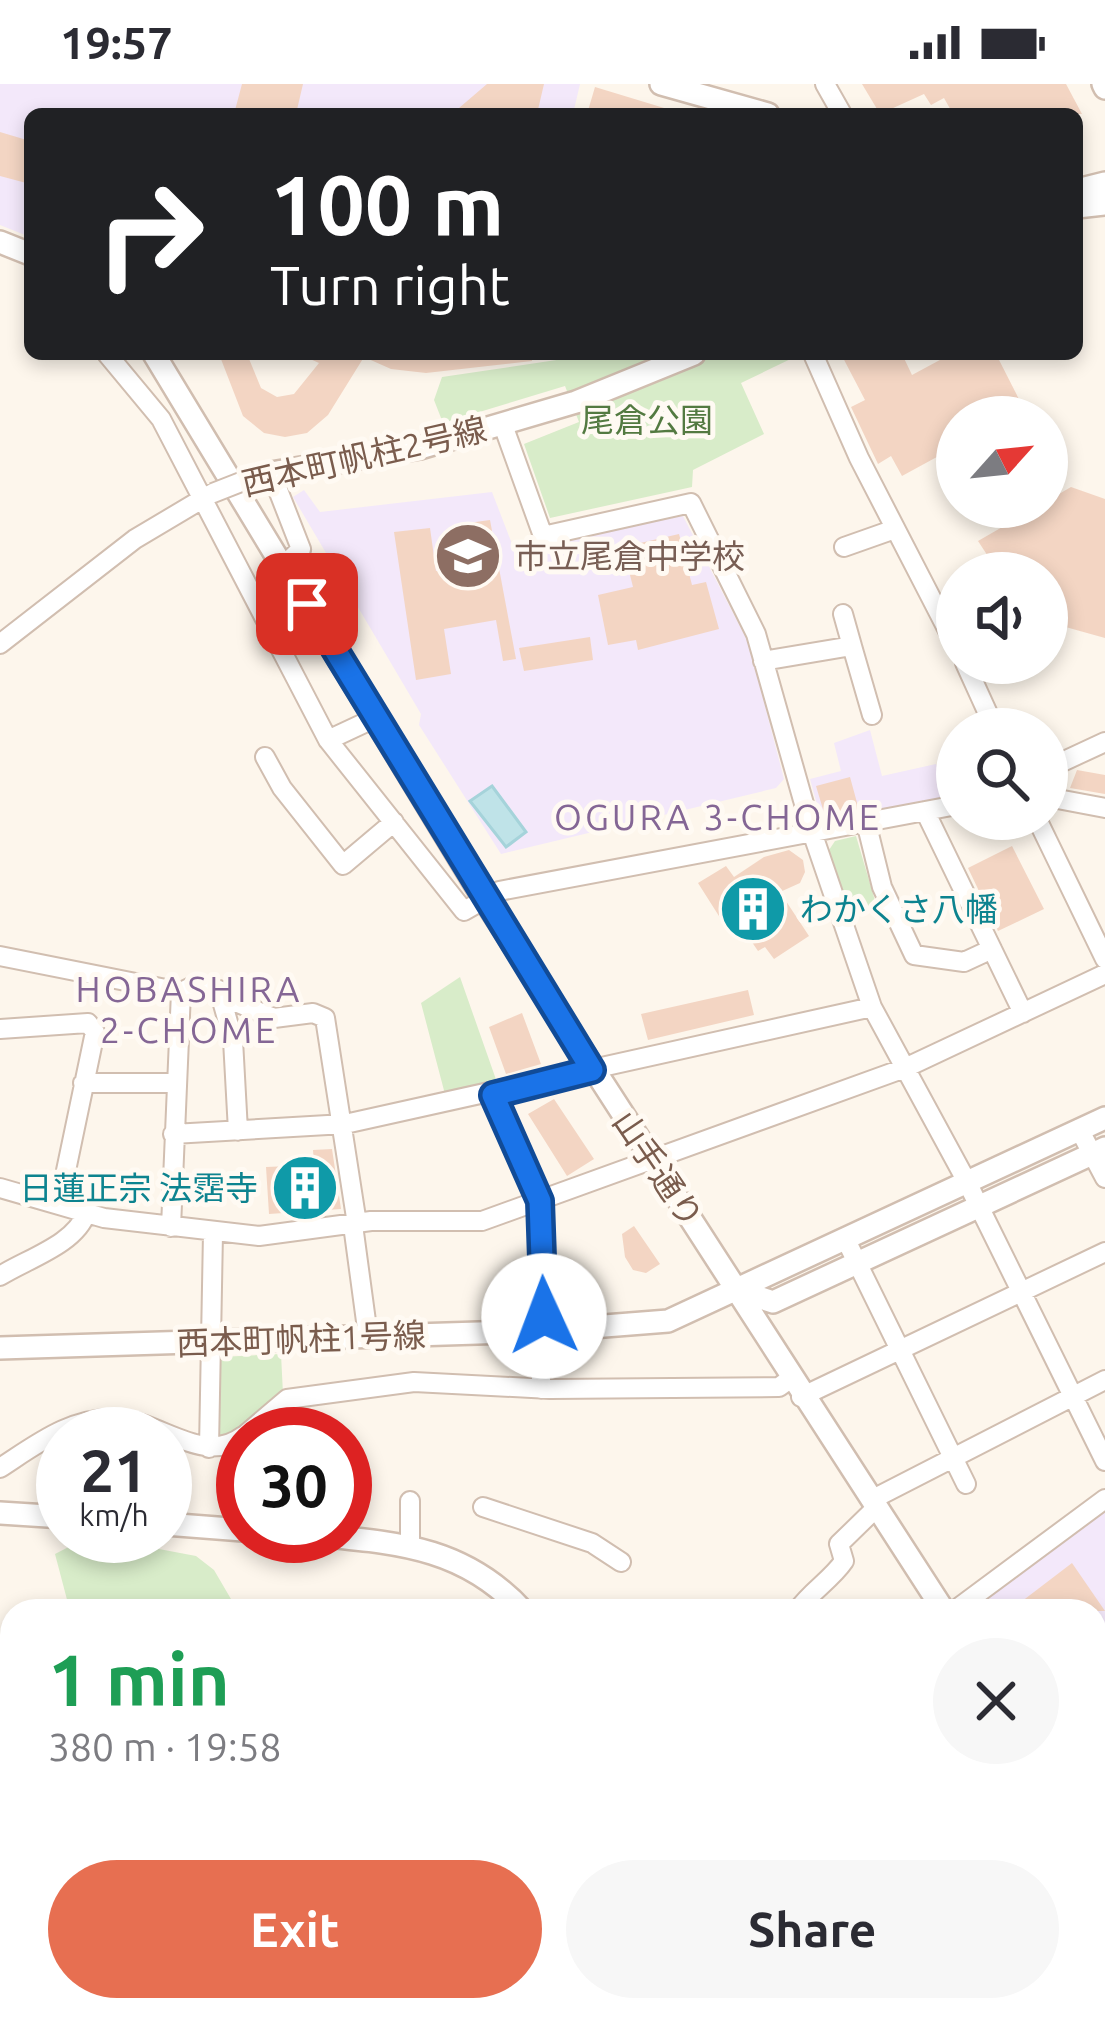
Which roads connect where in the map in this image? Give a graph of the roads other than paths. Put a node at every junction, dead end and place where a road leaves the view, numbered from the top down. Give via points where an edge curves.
1 (661, 84) edge
2 (747, 108) edge
3 (112, 360) edge
4 (158, 360) edge
5 (679, 360) edge
6 (816, 360) edge
7 (503, 424) junction
8 (265, 473) junction
9 (208, 495) junction
10 (895, 529) junction
11 (844, 547) dead end
12 (284, 566) junction
13 (936, 608) edge
14 (843, 614) dead end
15 (0, 644) edge
16 (852, 646) junction
17 (764, 662) junction
18 (872, 715) dead end
19 (375, 718) junction
20 (328, 740) junction
21 (1105, 742) edge
22 (266, 757) dead end
23 (1068, 759) edge
24 (1068, 800) edge
25 (1105, 808) edge
26 (936, 809) edge
27 (925, 811) junction
28 (394, 822) junction
29 (866, 822) junction
30 (812, 832) junction
31 (1047, 840) edge
32 (484, 899) junction
33 (992, 949) junction
34 (0, 956) edge
35 (1105, 959) edge
36 (1105, 974) edge
37 (218, 990) junction
38 (181, 992) junction
39 (872, 1006) junction
40 (1023, 1013) junction
41 (0, 1029) edge
42 (905, 1068) junction
43 (592, 1070) junction
44 (82, 1083) junction
45 (175, 1083) junction
46 (493, 1095) junction
47 (1105, 1118) edge
48 (345, 1124) junction
49 (1078, 1130) junction
50 (238, 1131) junction
51 (173, 1135) junction
52 (1099, 1151) edge
53 (653, 1161) junction
54 (1105, 1178) edge
55 (967, 1182) junction
56 (0, 1188) edge
57 (540, 1201) junction
58 (59, 1204) junction
59 (979, 1209) junction
60 (86, 1213) junction
61 (355, 1224) junction
62 (171, 1227) junction
63 (213, 1233) junction
64 (846, 1240) junction
65 (1105, 1252) edge
66 (856, 1262) junction
67 (0, 1276) edge
68 (740, 1291) junction
69 (1021, 1292) junction
70 (541, 1331) junction
71 (368, 1336) junction
72 (213, 1342) junction
73 (0, 1348) edge
74 (899, 1350) junction
75 (1105, 1380) edge
76 (796, 1388) junction
77 (541, 1389) junction
78 (1072, 1397) junction
79 (277, 1407) edge
80 (216, 1445) edge
81 (209, 1448) junction
82 (952, 1456) junction
83 (1105, 1461) edge
84 (0, 1468) edge
85 (966, 1484) dead end
86 (1105, 1499) edge
87 (410, 1501) dead end
88 (873, 1504) junction
89 (483, 1507) dead end
90 (0, 1513) edge
91 (36, 1515) edge
92 (372, 1540) edge
93 (410, 1544) junction
94 (621, 1562) dead end
95 (511, 1599) edge
96 (807, 1599) edge
97 (936, 1599) edge
98 (970, 1599) edge

1 - 2 street
3 - 9 street via 161,418
4 - 12 street, 山手通り
5 - 7 street, 西本町帆柱2号線
6 - 10 street
7 - 8 street, 西本町帆柱2号線 via 420,448
7 - 17 street via 543,536 691,503
8 - 9 street, 西本町帆柱2号線, bridge
8 - 12 street via 301,549
9 - 15 street, 西本町帆柱2号線 via 135,539
9 - 20 street
10 - 11 street
10 - 13 street
12 - 19 street, 山手通り
14 - 16 street
16 - 17 street
16 - 18 street
17 - 30 street
19 - 20 street
19 - 32 street, 山手通り
20 - 28 street
21 - 23 street
22 - 28 street via 344,865
24 - 25 street
26 - 27 street
27 - 29 street
27 - 33 street
28 - 32 street via 464,910
29 - 30 street
29 - 33 street via 882,887 914,955 964,962
30 - 32 street
30 - 39 street
31 - 35 street
32 - 43 street, 山手通り
33 - 40 street
34 - 38 street
36 - 40 street
37 - 38 street via 195,985
37 - 48 street via 274,1018 325,1018
37 - 50 street via 233,1040
38 - 45 street
39 - 42 street
39 - 43 street
40 - 42 street
41 - 44 street via 88,1023 95,1032
42 - 53 street
42 - 55 street
43 - 46 street
43 - 53 street, 山手通り
44 - 45 street
44 - 58 street
45 - 51 street
46 - 48 street
46 - 57 street
47 - 49 street, 西本町帆柱1号線
48 - 50 street
48 - 61 street
49 - 52 street
49 - 55 street, 西本町帆柱1号線
50 - 51 street
51 - 62 street
52 - 54 street
52 - 59 street, 西本町帆柱1号線
53 - 57 street
53 - 68 street, 山手通り
55 - 59 street
55 - 64 street, 西本町帆柱1号線
56 - 58 street
57 - 61 street via 482,1222
57 - 70 street
58 - 60 street
59 - 66 street, 西本町帆柱1号線
59 - 69 street
60 - 62 street
60 - 67 street via 65,1239
61 - 63 street
61 - 71 street
62 - 63 street
63 - 72 street
64 - 66 street
64 - 68 street, 西本町帆柱1号線
65 - 69 street
66 - 68 street, 西本町帆柱1号線 via 773,1302
66 - 74 street
68 - 70 street, 西本町帆柱1号線 via 668,1321
68 - 76 street, 山手通り
69 - 74 street
69 - 78 street
70 - 71 street, 西本町帆柱1号線
70 - 77 street
71 - 72 street, 西本町帆柱1号線
72 - 73 street, 西本町帆柱1号線
72 - 81 street
74 - 76 street
74 - 82 street
75 - 78 street
76 - 77 street
76 - 88 street, 山手通り
77 - 79 street via 414,1382 287,1399
78 - 82 street
78 - 83 street
80 - 81 street
81 - 84 street via 119,1419 62,1428
82 - 85 street
82 - 88 street
86 - 98 street
87 - 93 street
88 - 96 street via 839,1544 844,1562
88 - 97 street, 山手通り
89 - 94 street via 592,1543
90 - 91 street
92 - 93 street
93 - 95 street via 488,1577

